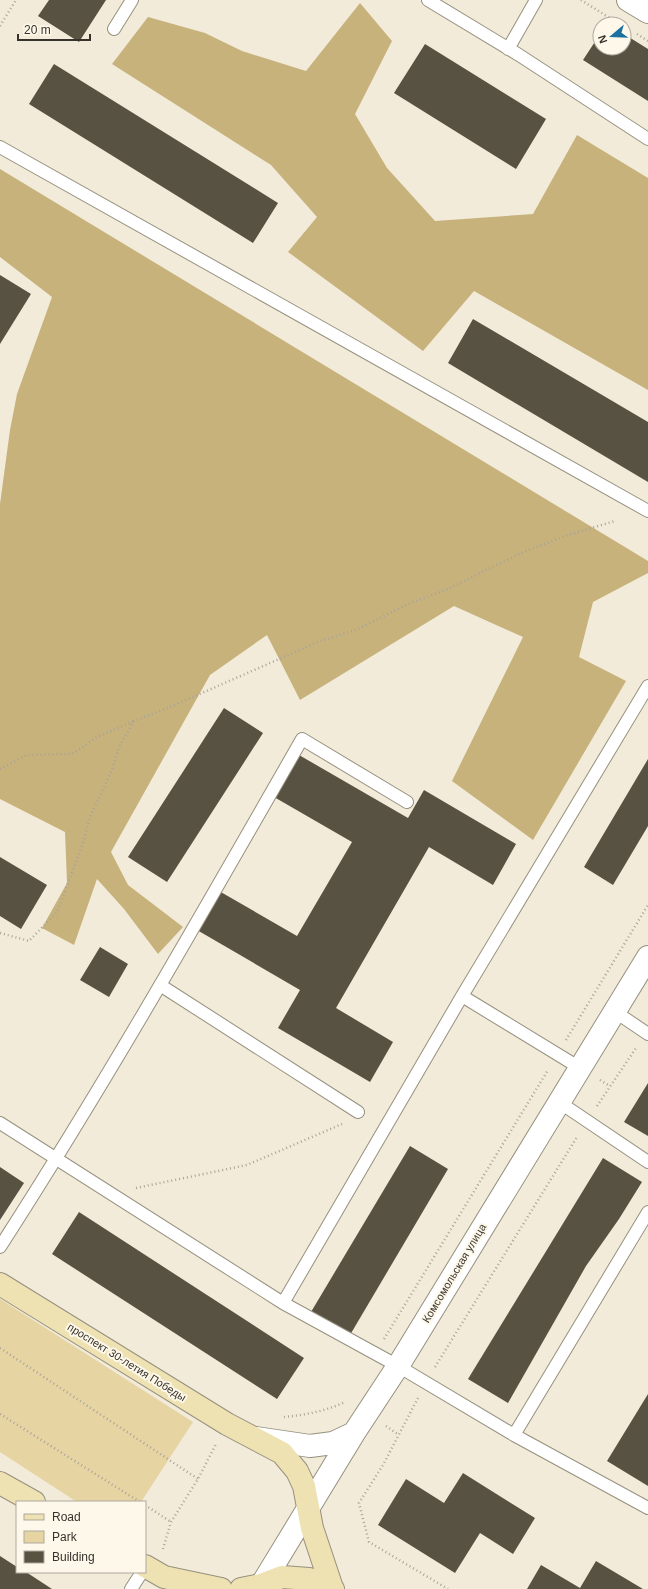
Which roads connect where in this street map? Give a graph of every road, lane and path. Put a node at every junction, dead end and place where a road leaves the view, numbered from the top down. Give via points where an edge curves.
1 (16, 0) edge
2 (132, 0) edge
3 (428, 0) edge
4 (536, 0) edge
5 (581, 0) edge
6 (628, 0) edge
7 (648, 12) edge
8 (607, 16) edge
9 (0, 26) edge
10 (114, 29) dead end
11 (508, 48) junction
12 (648, 139) edge
13 (0, 147) edge
14 (648, 511) edge
15 (615, 521) dead end
16 (648, 686) edge
17 (134, 721) junction
18 (0, 769) edge
19 (407, 802) dead end
20 (648, 905) edge
21 (0, 933) edge
22 (648, 957) edge
23 (160, 985) junction
24 (462, 996) junction
25 (614, 1011) junction
26 (647, 1033) edge
27 (557, 1054) junction
28 (580, 1068) junction
29 (559, 1102) junction
30 (358, 1112) dead end
31 (348, 1121) dead end
32 (587, 1121) junction
33 (0, 1123) edge
34 (57, 1159) junction
35 (648, 1162) edge
36 (110, 1193) junction
37 (648, 1212) edge
38 (0, 1247) edge
39 (0, 1284) edge
40 (283, 1303) junction
41 (0, 1348) edge
42 (375, 1353) junction
43 (398, 1366) junction
44 (425, 1382) junction
45 (346, 1402) dead end
46 (0, 1414) edge
47 (280, 1418) dead end
48 (381, 1423) dead end
49 (354, 1433) junction
50 (399, 1435) junction
51 (514, 1435) junction
52 (255, 1437) junction
53 (218, 1440) dead end
54 (198, 1479) junction
55 (0, 1483) edge
56 (32, 1501) edge
57 (138, 1501) edge
58 (146, 1506) edge
59 (309, 1506) junction
60 (648, 1508) edge
61 (171, 1522) junction
62 (149, 1563) edge
63 (141, 1573) edge
64 (164, 1577) junction
65 (254, 1588) edge
66 (131, 1589) edge
67 (185, 1589) edge
68 (221, 1589) edge
69 (332, 1589) edge
70 (448, 1589) edge

1 - 9 path
2 - 10 lane
3 - 11 lane
4 - 11 lane
5 - 8 path
6 - 7 street
11 - 12 lane
13 - 14 lane
15 - 17 path via 521,553 358,629 318,642
16 - 24 lane
17 - 18 path via 97,737 72,754 26,755
17 - 21 path via 119,747 111,772 90,817 57,912 29,940
19 - 23 lane via 302,739
20 - 27 path
22 - 25 street, Комсомольская улица
23 - 30 lane
23 - 34 lane
24 - 27 lane
24 - 40 lane
25 - 26 lane
25 - 28 street, Комсомольская улица
26 - 32 path
27 - 28 lane
27 - 42 path
28 - 29 street, Комсомольская улица
29 - 32 lane
29 - 43 street, Комсомольская улица
31 - 36 path via 247,1165
32 - 35 lane
32 - 44 path
33 - 34 lane
34 - 36 lane
34 - 38 lane
36 - 40 lane
37 - 51 lane
39 - 52 main road, проспект 30-летия Победы via 227,1424
40 - 42 lane
41 - 54 path
42 - 43 lane
43 - 44 lane
43 - 49 street, Комсомольская улица
44 - 50 path
44 - 51 lane
45 - 47 path via 334,1408
46 - 57 path
48 - 50 path
49 - 52 street, проспект 30-летия Победы via 333,1443 310,1446
49 - 59 street, Комсомольская улица
50 - 70 path via 359,1503 369,1542
51 - 60 lane
52 - 59 main road, проспект 30-летия Победы via 282,1453 297,1471
53 - 54 path
54 - 61 path
55 - 56 main road
58 - 61 path
59 - 65 street, Комсомольская улица
59 - 69 main road, проспект 30-летия Победы via 312,1528
61 - 62 path via 166,1542
62 - 64 main road
63 - 66 lane
64 - 67 street
64 - 68 main road
65 - 69 main road, проспект 30-летия Победы via 282,1577 309,1579

